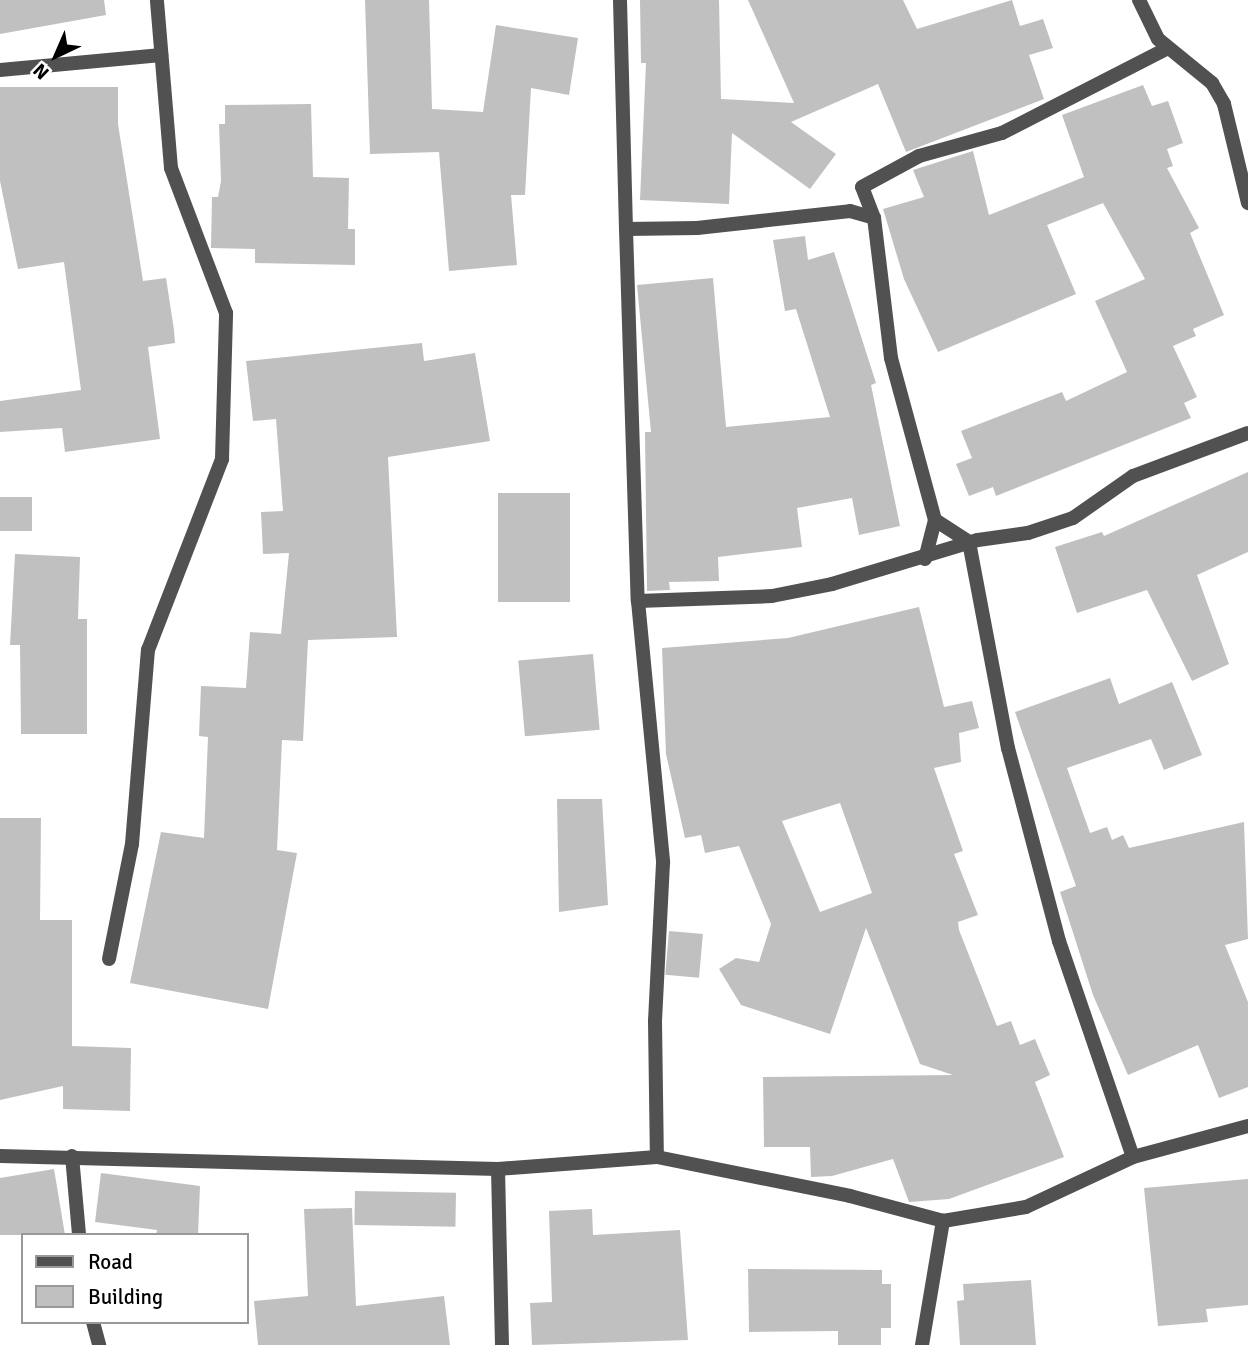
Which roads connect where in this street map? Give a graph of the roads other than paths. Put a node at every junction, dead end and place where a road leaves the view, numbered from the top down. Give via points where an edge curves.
1 (157, 0) edge
2 (620, 0) edge
3 (1139, 0) edge
4 (1168, 48) junction
5 (161, 55) junction
6 (0, 70) edge
7 (1248, 203) edge
8 (874, 218) junction
9 (626, 229) junction
10 (1248, 432) edge
11 (935, 520) junction
12 (969, 542) junction
13 (925, 559) junction
14 (638, 601) junction
15 (109, 959) dead end
16 (1248, 1126) edge
17 (0, 1156) edge
18 (72, 1156) junction
19 (657, 1157) junction
20 (1133, 1157) junction
21 (498, 1169) junction
22 (943, 1221) junction
23 (79, 1233) edge
24 (94, 1324) edge
25 (99, 1345) edge
26 (502, 1345) edge
27 (922, 1345) edge

1 - 5 street
2 - 9 street
3 - 4 street
4 - 7 street via 1212,83 1224,104
4 - 8 street via 1002,133 919,156 862,187
5 - 6 street
5 - 15 street via 171,169 226,313 222,459 148,650 132,844
8 - 9 street via 850,211 697,228
8 - 11 street via 891,358
9 - 14 street
10 - 12 street via 1133,476 1073,518 1028,533
11 - 12 street
11 - 13 street
12 - 13 street
12 - 20 street via 1008,748 1055,928
13 - 14 street via 772,596
14 - 19 street via 663,863 655,1021
16 - 20 street
17 - 18 street
18 - 21 street
18 - 23 street
19 - 21 street
19 - 22 street via 850,1196
20 - 22 street via 1026,1207
21 - 26 street
22 - 27 street
24 - 25 street

